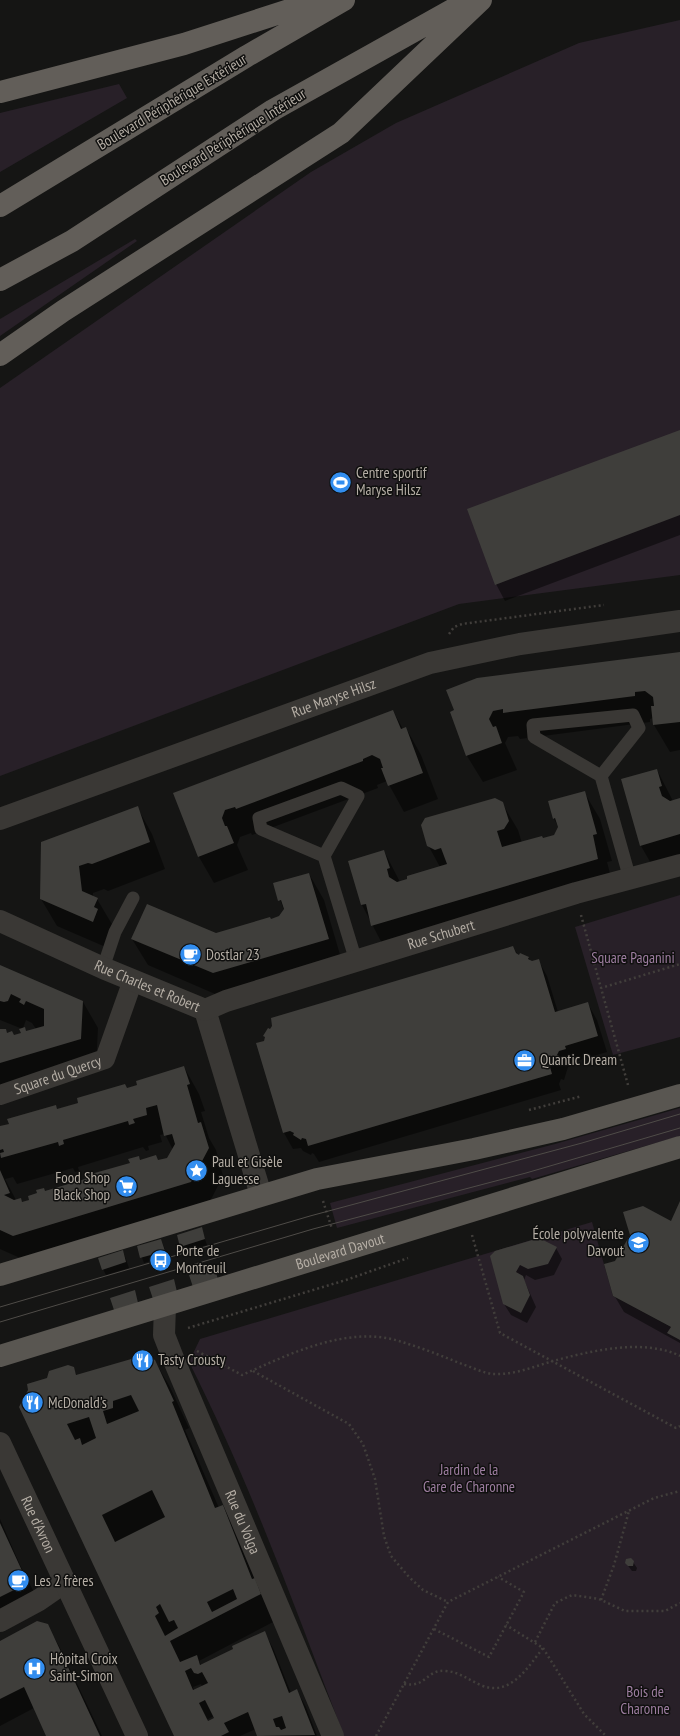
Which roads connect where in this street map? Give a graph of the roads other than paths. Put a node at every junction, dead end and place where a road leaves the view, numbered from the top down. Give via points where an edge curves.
1 (320, 0) edge
2 (344, 0) edge
3 (470, 0) edge
4 (481, 0) edge
5 (0, 92) edge
6 (0, 206) edge
7 (0, 280) edge
8 (0, 355) edge
9 (680, 621) edge
10 (601, 776) junction
11 (0, 819) edge
12 (324, 856) junction
13 (680, 865) edge
14 (630, 878) junction
15 (133, 898) dead end
16 (0, 921) edge
17 (356, 962) junction
18 (103, 968) junction
19 (133, 980) junction
20 (205, 1010) junction
21 (0, 1095) edge
22 (680, 1095) edge
23 (680, 1147) edge
24 (261, 1195) junction
25 (0, 1275) edge
26 (165, 1306) junction
27 (0, 1356) edge
28 (0, 1444) edge
29 (65, 1582) junction
30 (0, 1621) edge
31 (137, 1736) edge
32 (333, 1736) edge

1 - 5 highway via 184,44
2 - 6 highway, Boulevard Périphérique Extérieur
3 - 7 highway, Boulevard Périphérique Intérieur via 273,110 72,241
4 - 8 highway via 341,133 63,311
9 - 11 street, Rue Maryse Hilsz via 520,644 430,663
10 - 10 lane via 534,738 533,725 633,715 639,728
10 - 14 lane
12 - 12 lane via 261,829 258,818 340,788 358,796
12 - 17 lane
13 - 14 street, Rue Schubert
14 - 17 street, Rue Schubert
15 - 18 lane via 116,932
16 - 18 street, Rue Charles et Robert
17 - 20 street, Rue Schubert via 226,1001
18 - 19 street, Rue Charles et Robert
19 - 20 street, Rue Charles et Robert
19 - 21 street, Square du Quercy via 105,1059
20 - 24 street, Rue Charles et Robert
22 - 24 main road via 563,1130 317,1179
23 - 26 main road, Boulevard Davout
24 - 25 main road
26 - 27 main road, Boulevard Davout
26 - 32 street, Rue du Volga via 164,1335 179,1374
28 - 29 street, Rue d'Avron
29 - 30 street via 39,1600
29 - 31 street, Rue d'Avron

